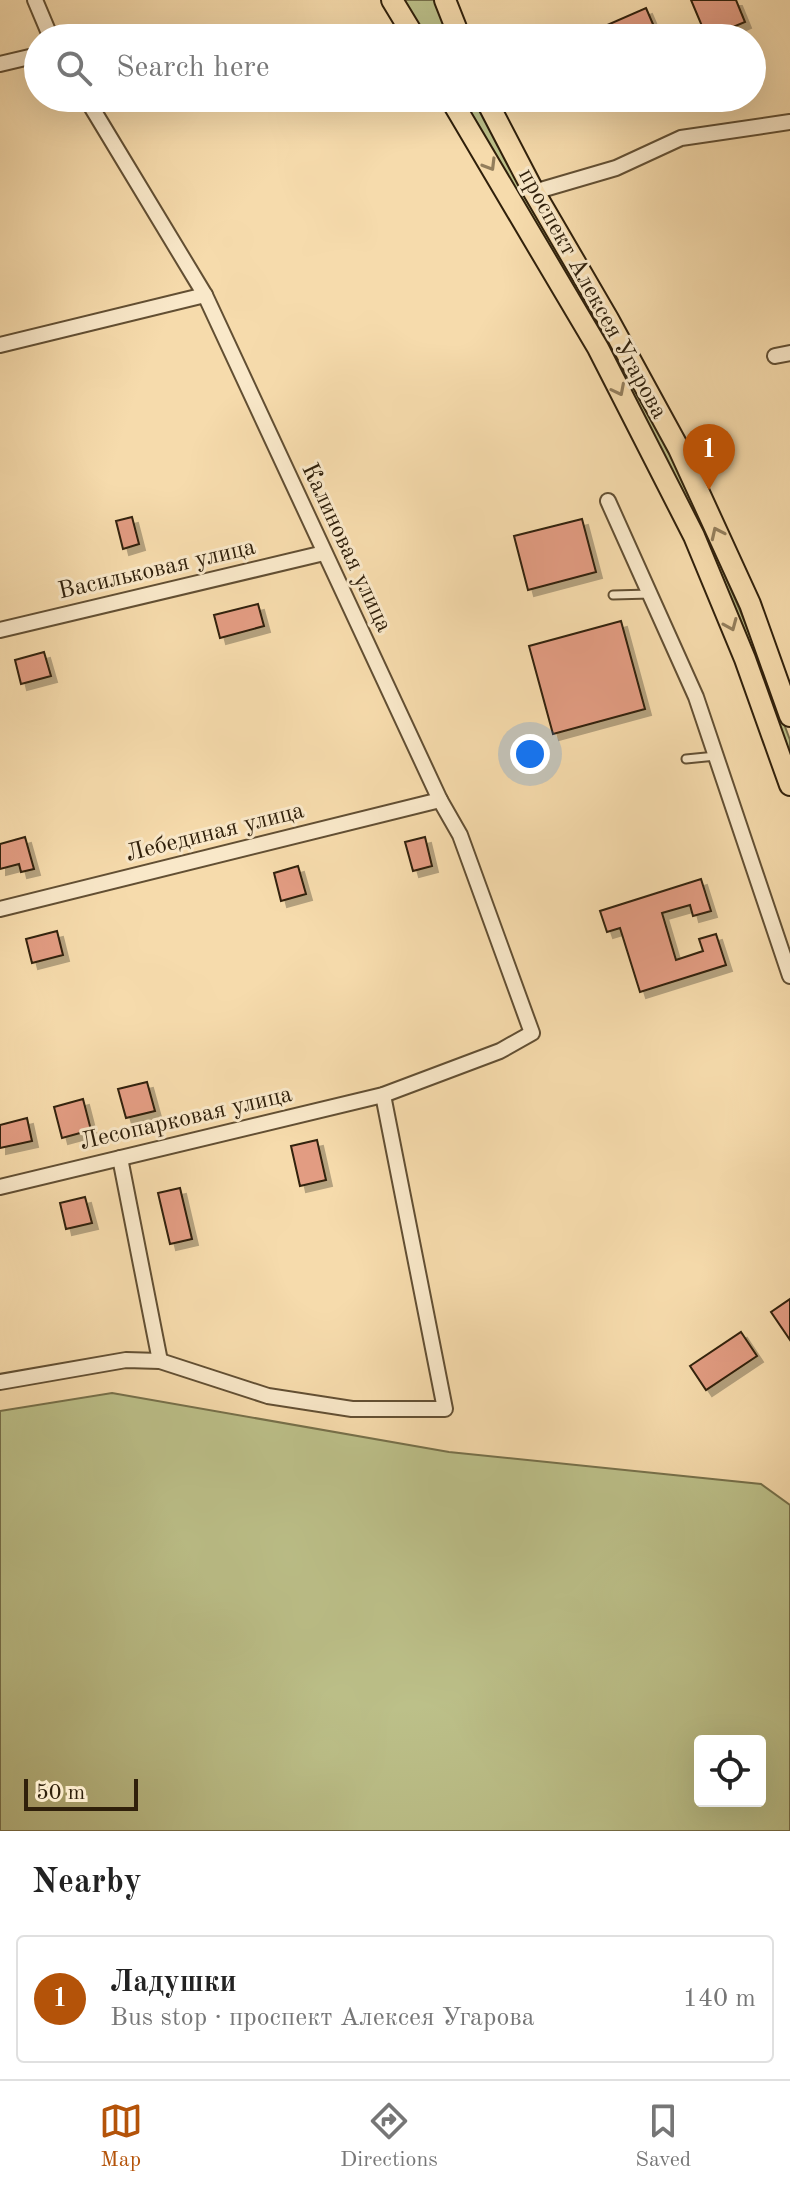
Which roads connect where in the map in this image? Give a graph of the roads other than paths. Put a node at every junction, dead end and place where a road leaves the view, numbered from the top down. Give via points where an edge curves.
1 (35, 0) edge
2 (392, 0) edge
3 (445, 0) edge
4 (45, 24) edge
5 (407, 24) edge
6 (454, 24) edge
7 (24, 58) edge
8 (0, 64) edge
9 (94, 112) edge
10 (458, 112) edge
11 (492, 112) edge
12 (790, 122) edge
13 (534, 192) junction
14 (205, 295) junction
15 (0, 345) edge
16 (608, 501) dead end
17 (324, 553) junction
18 (650, 594) junction
19 (613, 595) dead end
20 (0, 630) edge
21 (790, 716) edge
22 (716, 756) junction
23 (686, 759) dead end
24 (790, 785) edge
25 (440, 800) junction
26 (0, 909) edge
27 (790, 976) edge
28 (532, 1033) joint
29 (383, 1095) junction
30 (120, 1158) junction
31 (0, 1187) edge
32 (160, 1361) junction
33 (0, 1382) edge

1 - 4 street
2 - 5 main road
3 - 6 main road
7 - 8 street
9 - 14 street, Калиновая улица
10 -> 24 main road, проспект Алексея Угарова via 598,348 694,536
11 - 13 main road, проспект Алексея Угарова
12 - 13 street via 681,138 616,168
21 -> 13 main road, проспект Алексея Угарова via 750,604 679,449
14 - 15 street
14 - 17 street, Калиновая улица
16 - 18 street
17 - 20 street, Васильковая улица
17 - 25 street, Калиновая улица
18 - 19 lane
18 - 22 street
22 - 23 lane
22 - 27 street
25 - 26 street, Лебединая улица
25 - 28 street, Калиновая улица via 460,835
28 - 29 street, Лесопарковая улица via 500,1051
29 - 30 street, Лесопарковая улица
29 - 32 street via 445,1409 352,1409 268,1396
30 - 31 street, Лесопарковая улица
30 - 32 street
32 - 33 street via 126,1360

